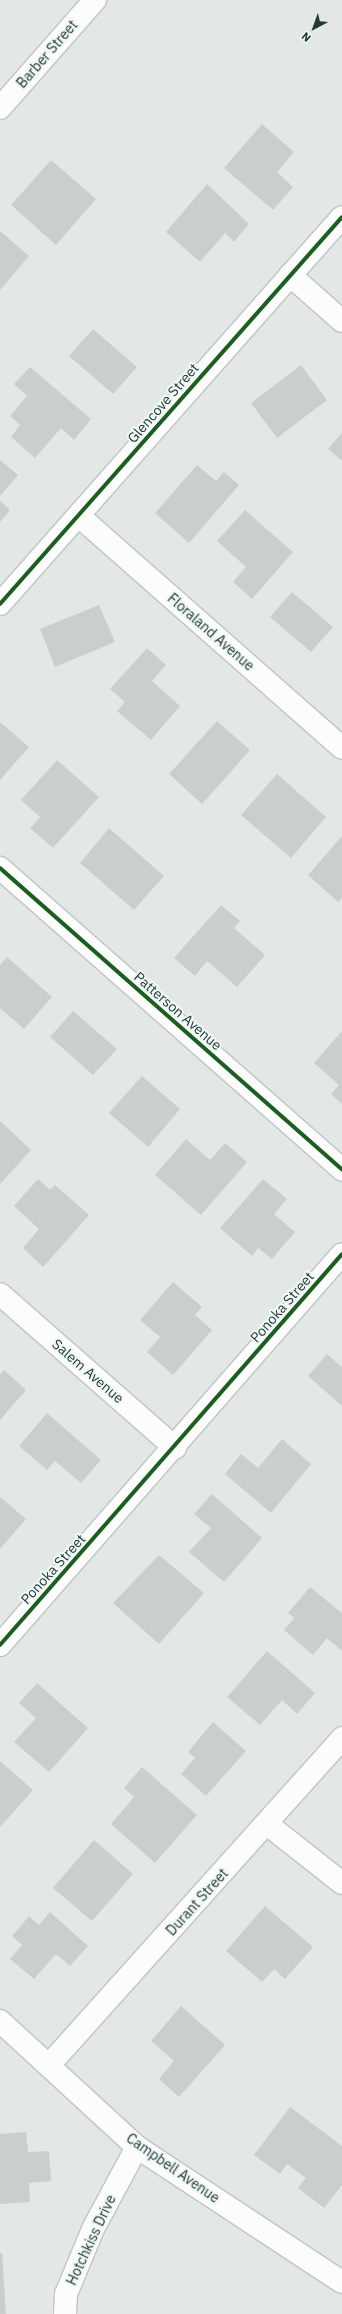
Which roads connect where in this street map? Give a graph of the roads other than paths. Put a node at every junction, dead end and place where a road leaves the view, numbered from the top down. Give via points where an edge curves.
1 (95, 0) edge
2 (0, 108) edge
3 (342, 217) edge
4 (290, 275) junction
5 (342, 321) edge
6 (79, 516) junction
7 (0, 604) edge
8 (342, 748) edge
9 (0, 868) edge
10 (342, 1170) edge
11 (342, 1254) edge
12 (0, 1294) edge
13 (175, 1448) junction
14 (0, 1645) edge
15 (342, 1738) edge
16 (267, 1824) junction
17 (342, 1883) edge
18 (0, 2021) edge
19 (50, 2064) junction
20 (137, 2147) junction
21 (342, 2282) edge
22 (65, 2314) edge

1 - 2 street, Barber Street
3 - 4 street, Glencove Street
4 - 5 street
4 - 6 street, Glencove Street
6 - 7 street, Glencove Street
6 - 8 street, Floraland Avenue
9 - 10 street, Patterson Avenue
11 - 13 street, Ponoka Street
12 - 13 street, Salem Avenue
13 - 14 street, Ponoka Street
15 - 16 street, Durant Street
16 - 17 street
16 - 19 street, Durant Street
18 - 19 street, Campbell Avenue
19 - 20 street, Campbell Avenue
20 - 21 street, Campbell Avenue
20 - 22 street, Hotchkiss Drive via 93,2229 66,2294

